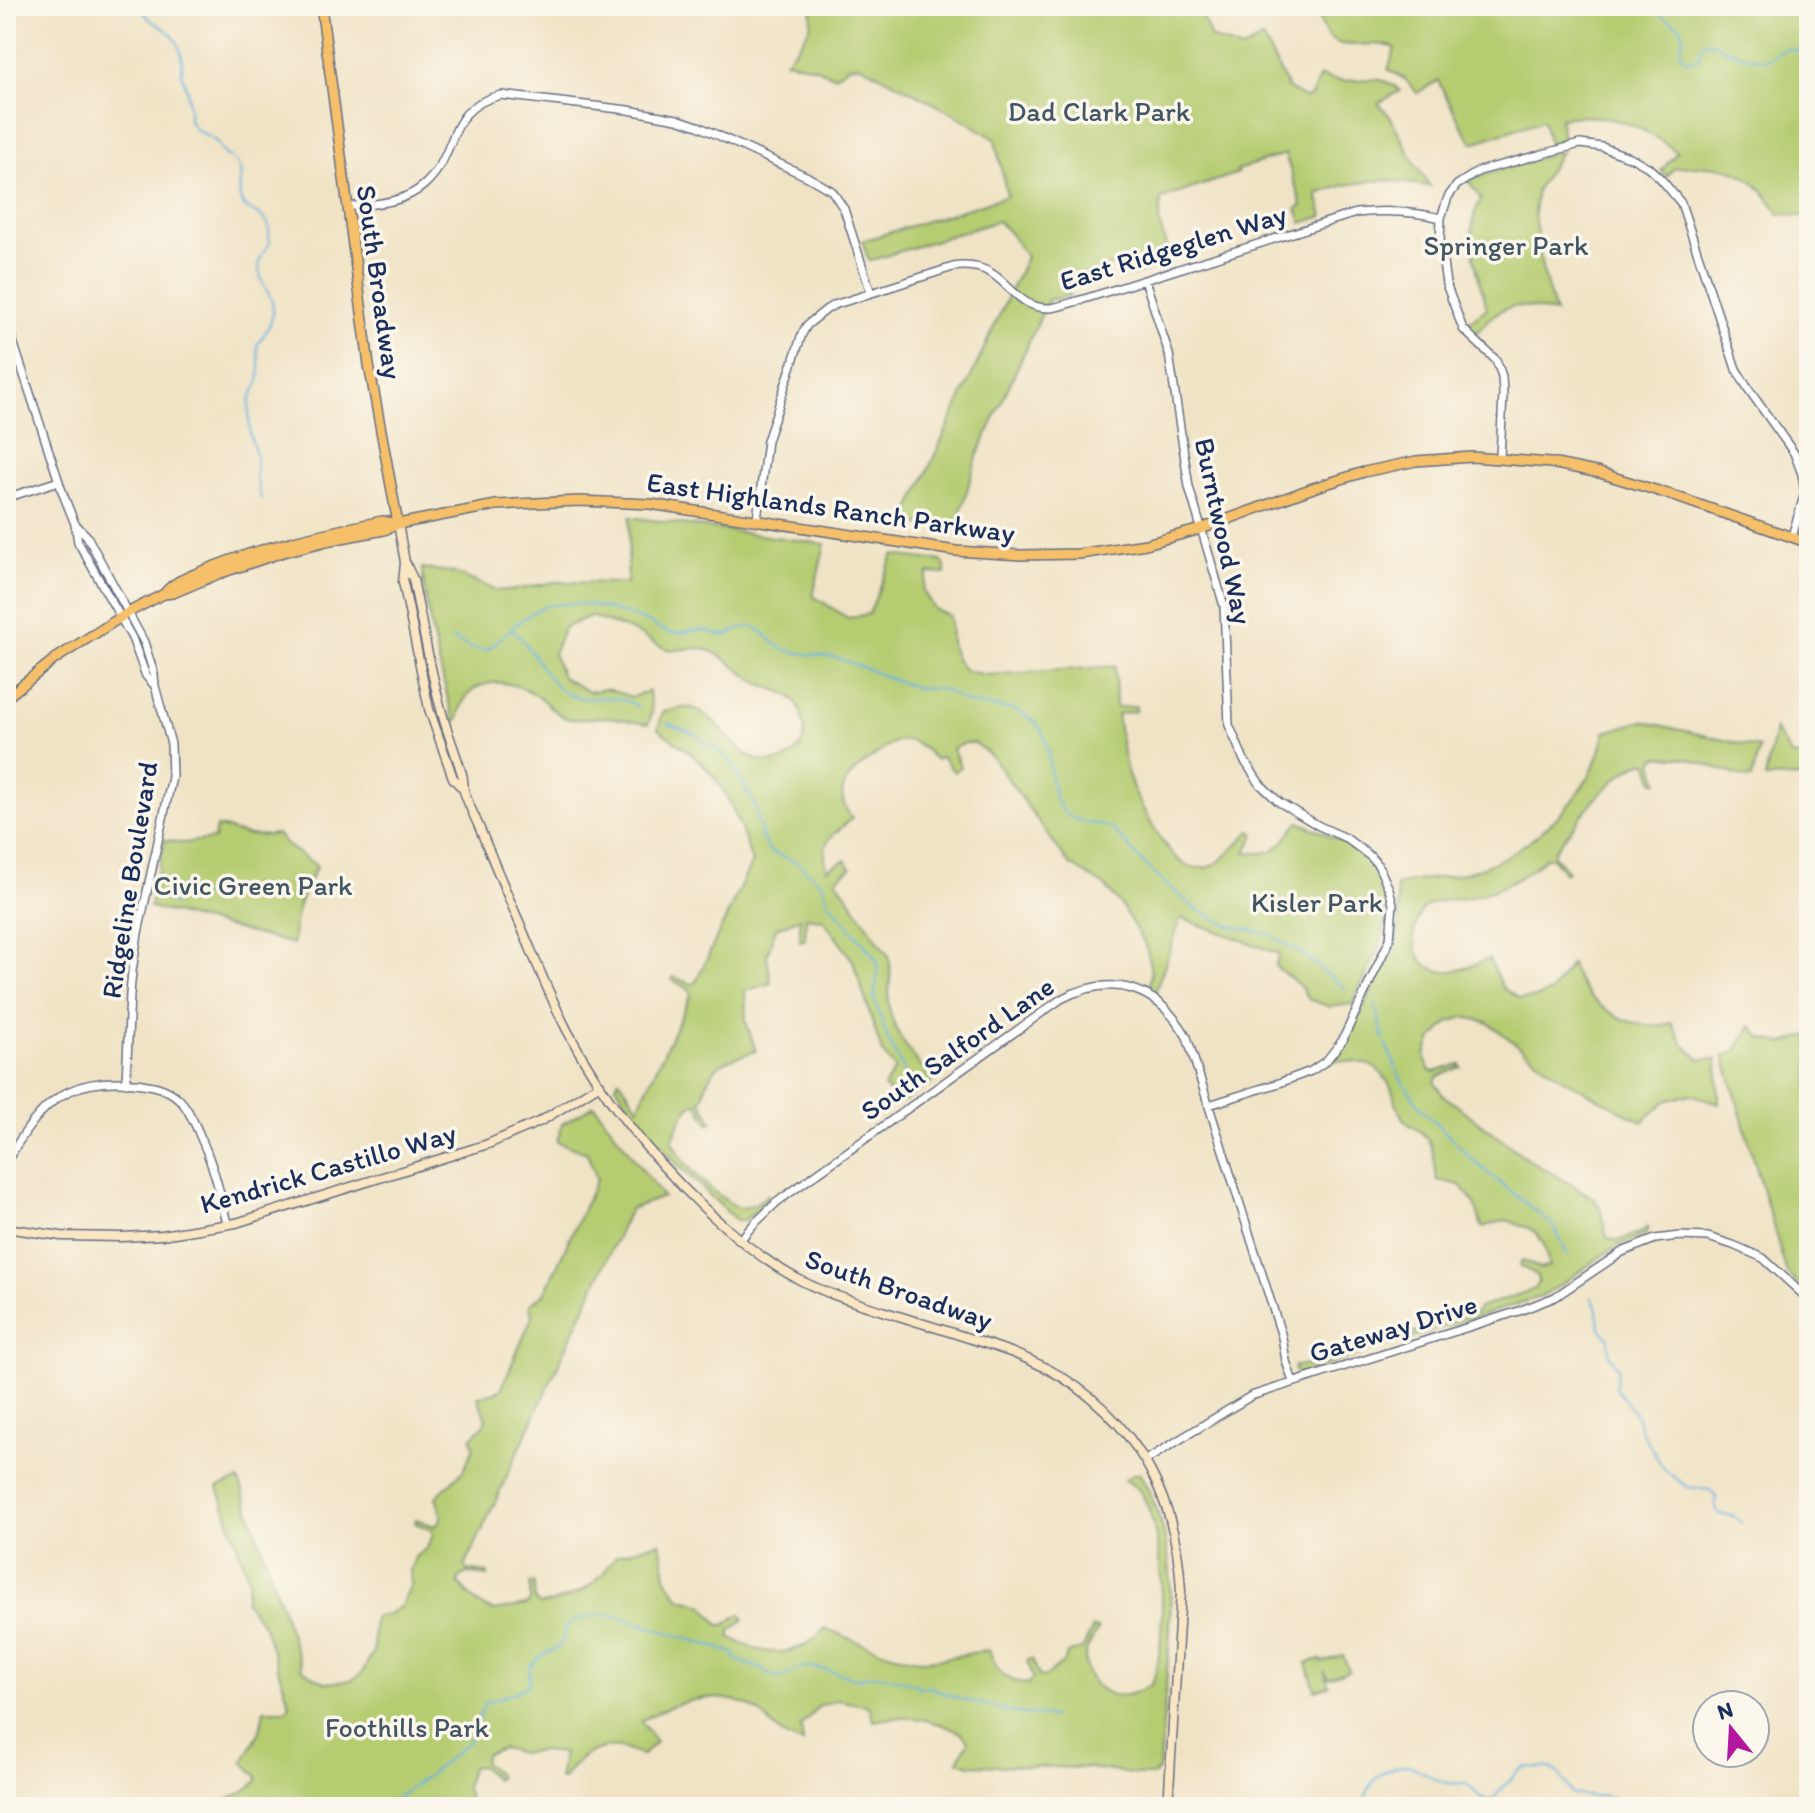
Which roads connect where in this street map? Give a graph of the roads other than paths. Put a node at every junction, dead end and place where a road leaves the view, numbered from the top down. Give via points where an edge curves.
1 (321, 6) edge
2 (347, 207) junction
3 (1441, 218) junction
4 (1145, 280) junction
5 (871, 293) junction
6 (6, 320) edge
7 (1500, 458) junction
8 (59, 481) junction
9 (6, 498) edge
10 (757, 519) junction
11 (398, 524) junction
12 (1201, 529) junction
13 (1792, 536) junction
14 (1809, 543) edge
15 (125, 614) junction
16 (6, 698) edge
17 (126, 1083) junction
18 (600, 1084) junction
19 (1209, 1105) junction
20 (6, 1164) edge
21 (227, 1224) junction
22 (6, 1228) edge
23 (740, 1240) junction
24 (1809, 1300) edge
25 (1293, 1382) junction
26 (1146, 1460) junction
27 (1168, 1807) edge

1 - 2 main road, South Broadway
2 - 5 street via 393,202 423,187 442,166 461,118 484,99 501,95 628,110 698,126 832,191 844,209
2 - 11 main road, South Broadway
3 - 4 street, East Ridgeglen Way via 1416,212 1356,213
3 - 7 street via 1441,256 1450,297 1463,329 1496,360 1502,376
3 - 13 street via 1457,185 1479,171 1580,144 1602,147 1648,167 1681,203 1736,369 1794,453 1805,493
4 - 5 street, East Ridgeglen Way via 1050,308 1018,298 990,272 968,265
4 - 12 street, Burntwood Way via 1169,354 1189,487
5 - 10 street, East Ridgeglen Way via 827,309 802,334 767,441
6 - 8 street, Ridgeline Boulevard
7 - 12 main road, East Highlands Ranch Parkway via 1430,460 1364,472
7 - 13 main road, East Highlands Ranch Parkway via 1600,473
8 - 9 street
8 - 15 street, Ridgeline Boulevard via 78,542
10 - 11 main road, East Highlands Ranch Parkway via 650,504 579,501 496,505
10 - 12 main road, East Highlands Ranch Parkway via 956,551 1021,555 1079,554
11 - 15 main road, East Highlands Ranch Parkway via 283,552 164,594
11 - 18 main road, South Broadway via 403,582 429,709 453,778 464,791 553,1000
12 - 19 street, Burntwood Way via 1224,606 1229,725 1244,760 1279,802 1371,857 1393,904 1390,939 1342,1041 1326,1061 1311,1071
13 - 14 main road, East Highlands Ranch Parkway
15 - 16 main road, East Highlands Ranch Parkway
15 - 17 street, Ridgeline Boulevard via 146,676 155,686 171,744 172,777 135,951
17 - 20 street via 96,1082 61,1095 29,1126
17 - 21 street via 158,1086 185,1106 216,1173
18 - 21 main road, Kendrick Castillo Way via 541,1121 488,1144
18 - 23 main road, South Broadway via 648,1150
19 - 23 street, South Salford Lane via 1187,1037 1169,1011 1150,996 1125,987 1089,987 1061,999 777,1202
19 - 25 street, South Salford Lane
21 - 22 main road, Kendrick Castillo Way via 162,1235 94,1238
23 - 26 main road, South Broadway via 821,1290 1049,1369 1099,1404
24 - 25 street, Gateway Drive via 1763,1258 1733,1245 1708,1237 1655,1239 1622,1252 1555,1297
25 - 26 street, Gateway Drive via 1251,1396
26 - 27 main road, South Broadway via 1166,1505 1180,1563

